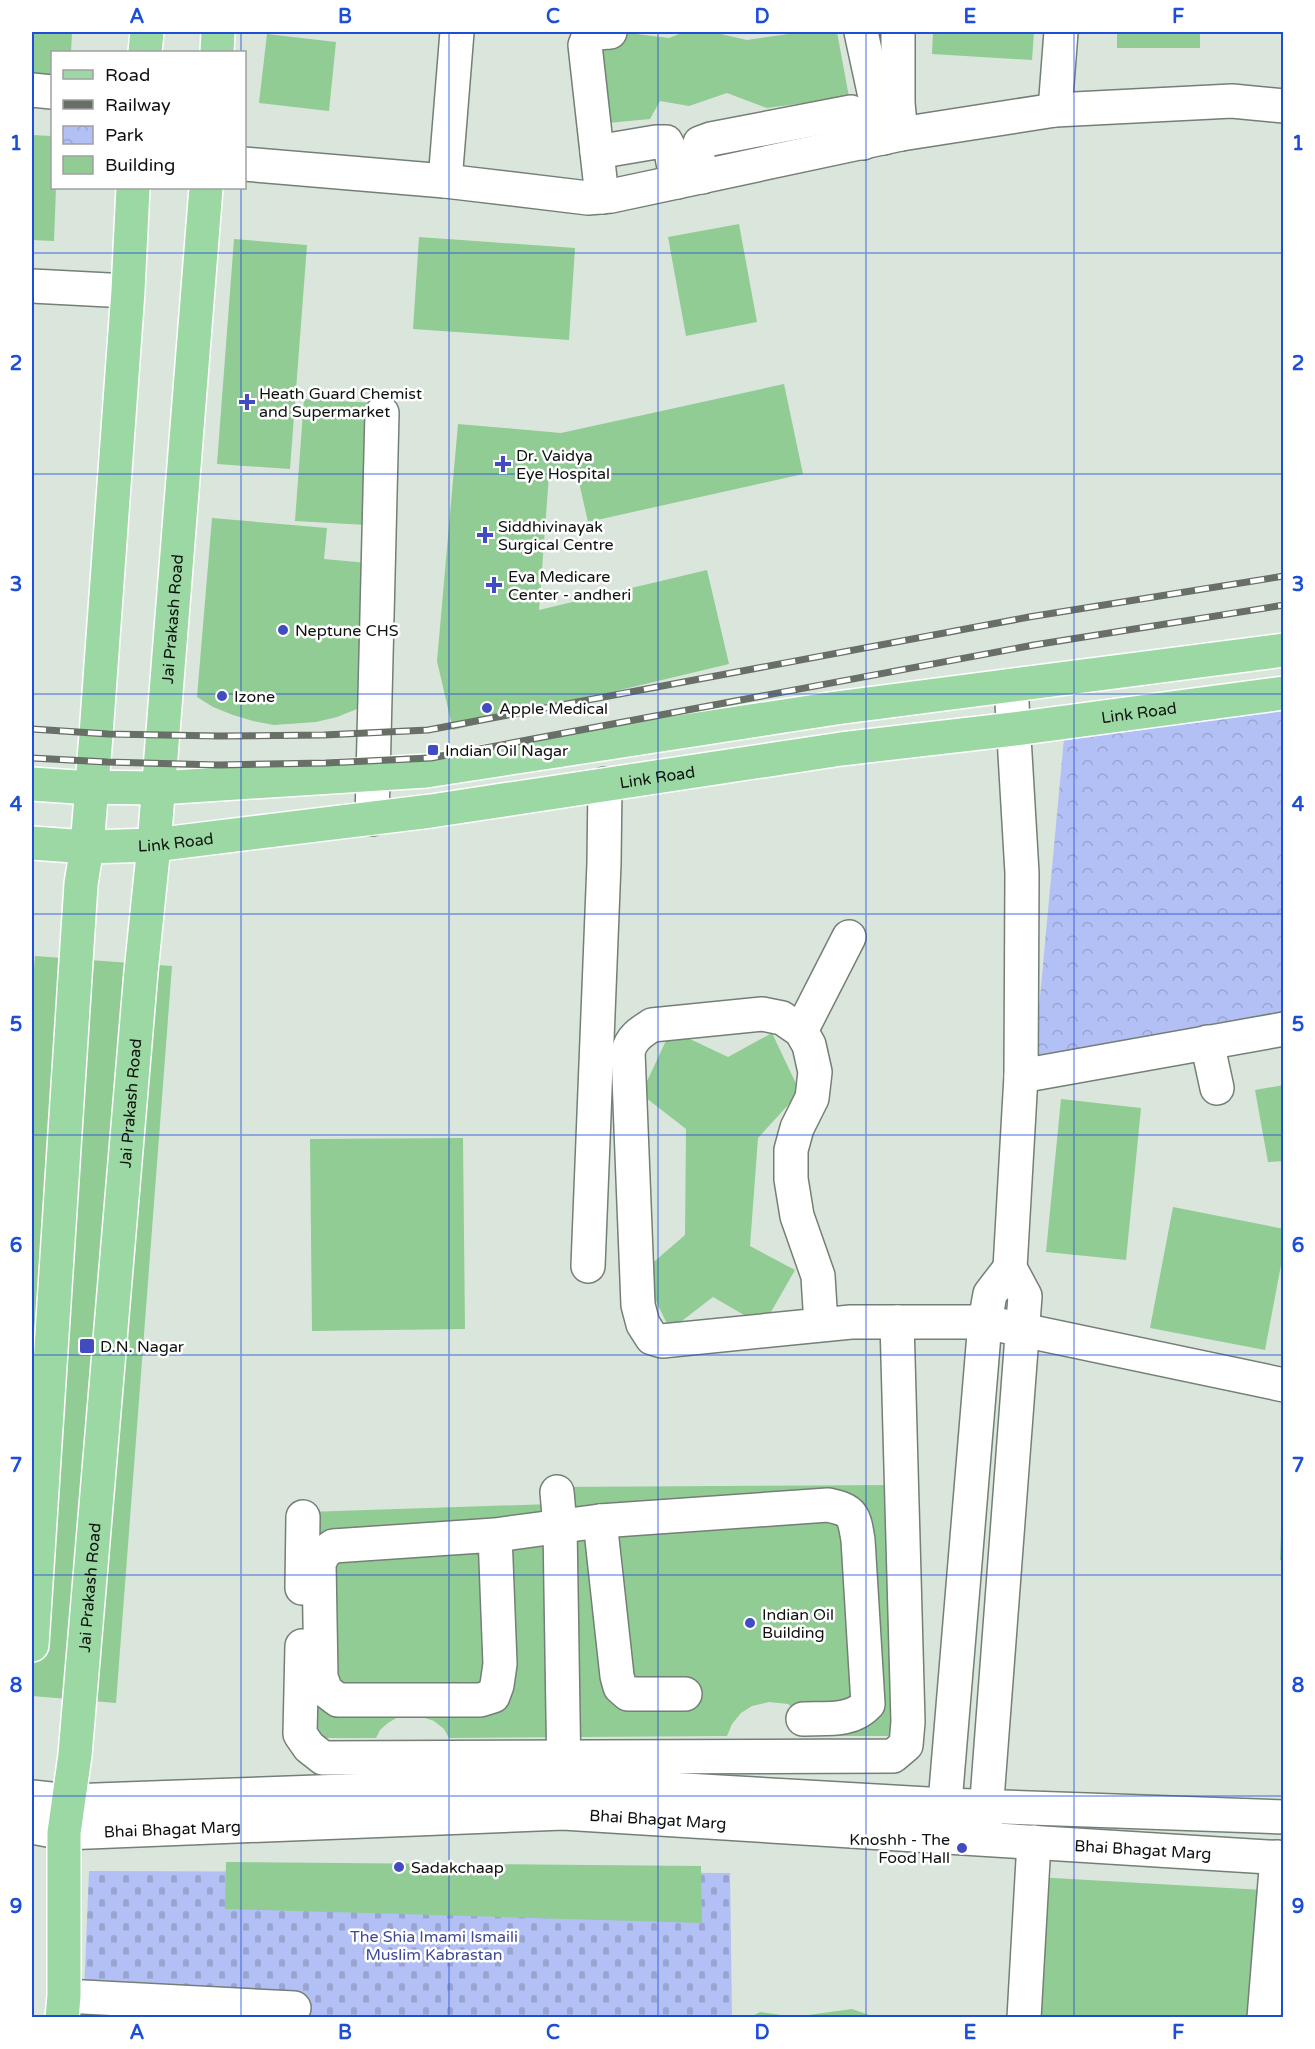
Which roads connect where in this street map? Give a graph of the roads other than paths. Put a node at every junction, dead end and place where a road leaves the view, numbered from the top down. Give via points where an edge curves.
1 (147, 32) edge
2 (218, 32) edge
3 (457, 32) edge
4 (610, 32) edge
5 (861, 32) edge
6 (898, 32) edge
7 (1061, 32) edge
8 (145, 51) edge
9 (216, 51) edge
10 (32, 90) edge
11 (51, 92) edge
12 (1284, 106) edge
13 (1055, 110) junction
14 (798, 122) junction
15 (746, 132) junction
16 (883, 138) junction
17 (634, 146) junction
18 (597, 152) junction
19 (805, 155) junction
20 (246, 164) edge
21 (753, 166) junction
22 (689, 179) junction
23 (445, 181) junction
24 (133, 189) edge
25 (206, 189) edge
26 (643, 189) junction
27 (602, 197) junction
28 (32, 286) edge
29 (128, 291) junction
30 (382, 413) dead end
31 (1284, 650) edge
32 (1011, 686) junction
33 (1284, 693) edge
34 (1014, 729) junction
35 (373, 774) junction
36 (32, 784) edge
37 (605, 784) junction
38 (91, 787) junction
39 (159, 788) junction
40 (372, 819) junction
41 (32, 843) edge
42 (154, 845) junction
43 (87, 847) junction
44 (849, 937) dead end
45 (1284, 1029) edge
46 (801, 1031) junction
47 (1207, 1042) junction
48 (1022, 1076) junction
49 (1217, 1088) dead end
50 (588, 1266) dead end
51 (1010, 1268) junction
52 (897, 1322) junction
53 (985, 1322) junction
54 (821, 1325) junction
55 (1022, 1331) junction
56 (1284, 1385) edge
57 (557, 1492) dead end
58 (303, 1517) dead end
59 (600, 1521) junction
60 (560, 1527) junction
61 (495, 1535) junction
62 (32, 1645) edge
63 (685, 1694) dead end
64 (803, 1719) dead end
65 (564, 1785) junction
66 (32, 1797) edge
67 (69, 1801) junction
68 (945, 1805) junction
69 (986, 1805) junction
70 (1153, 1812) junction
71 (160, 1814) junction
72 (1284, 1817) edge
73 (32, 1827) edge
74 (64, 1833) junction
75 (942, 1837) junction
76 (983, 1839) junction
77 (1034, 1842) junction
78 (1151, 1850) junction
79 (1280, 1858) edge
80 (63, 2007) edge
81 (294, 2008) dead end
82 (1024, 2018) edge
83 (1264, 2018) edge

1 - 8 main road
2 - 9 main road
3 - 23 street
4 - 18 street via 593,34 585,45
5 - 16 street
6 - 16 street via 898,103
7 - 13 street
10 - 11 street
12 - 13 street via 1232,101
13 - 16 street
14 - 15 street
14 - 16 street via 854,112
14 - 19 street
15 - 21 street
15 - 22 street via 700,143
16 - 19 street
17 - 18 street
17 - 22 street via 666,142
17 - 26 street
18 - 27 street
19 - 21 street
20 - 23 street
21 - 22 street
22 - 26 street
23 - 27 street
24 - 29 main road
25 - 39 main road, Jai Prakash Road
26 - 27 street
28 - 29 street
29 - 38 main road
30 - 35 street
31 - 32 main road
32 - 34 street
32 - 35 main road via 836,708 426,771
33 - 34 main road, Link Road
34 - 37 main road, Link Road via 841,749
34 - 48 street via 1022,873
35 - 39 main road
35 - 40 street
36 - 38 main road
37 - 40 main road, Link Road
37 - 50 street
38 - 39 main road
38 - 43 main road
39 - 42 main road, Jai Prakash Road
40 - 42 main road, Link Road
41 - 43 main road, Link Road
42 - 43 main road, Link Road
42 - 67 main road, Jai Prakash Road
43 - 62 main road via 81,884
44 - 46 street
45 - 47 street
46 - 54 street via 815,1072 812,1098 791,1150 791,1179 797,1216 818,1276
46 - 54 street via 782,1017 762,1014 652,1025 630,1043 638,1305 652,1338 662,1341
47 - 48 street
47 - 49 street
48 - 51 street
51 - 53 street via 990,1294
51 - 55 street via 1025,1296
52 - 53 street
52 - 54 street
52 - 65 street via 906,1745 893,1756
53 - 55 street
53 - 68 street
55 - 56 street
55 - 69 street
57 - 60 street
58 - 65 street via 300,1734 309,1747 322,1758
59 - 60 street
59 - 63 street via 620,1687 628,1695
59 - 64 street via 814,1505 844,1508 855,1521 858,1540 868,1704 850,1717
60 - 61 street
60 - 65 street
61 - 61 street via 333,1546 324,1553 319,1563 321,1677 326,1691 338,1700 480,1700 493,1696 500,1664
65 - 68 street
65 - 71 street
65 - 75 street, Bhai Bhagat Marg
66 - 67 street
67 - 71 street
67 - 74 main road, Jai Prakash Road
68 - 69 street
68 - 75 street
69 - 70 street
69 - 76 street
70 - 72 street
70 - 78 street
71 - 74 street, Bhai Bhagat Marg
73 - 74 street, Bhai Bhagat Marg
74 - 80 main road, Jai Prakash Road
75 - 76 street, Bhai Bhagat Marg
76 - 77 street, Bhai Bhagat Marg
77 - 78 street, Bhai Bhagat Marg
77 - 82 street
78 - 79 street, Bhai Bhagat Marg
79 - 83 street
80 - 81 street

